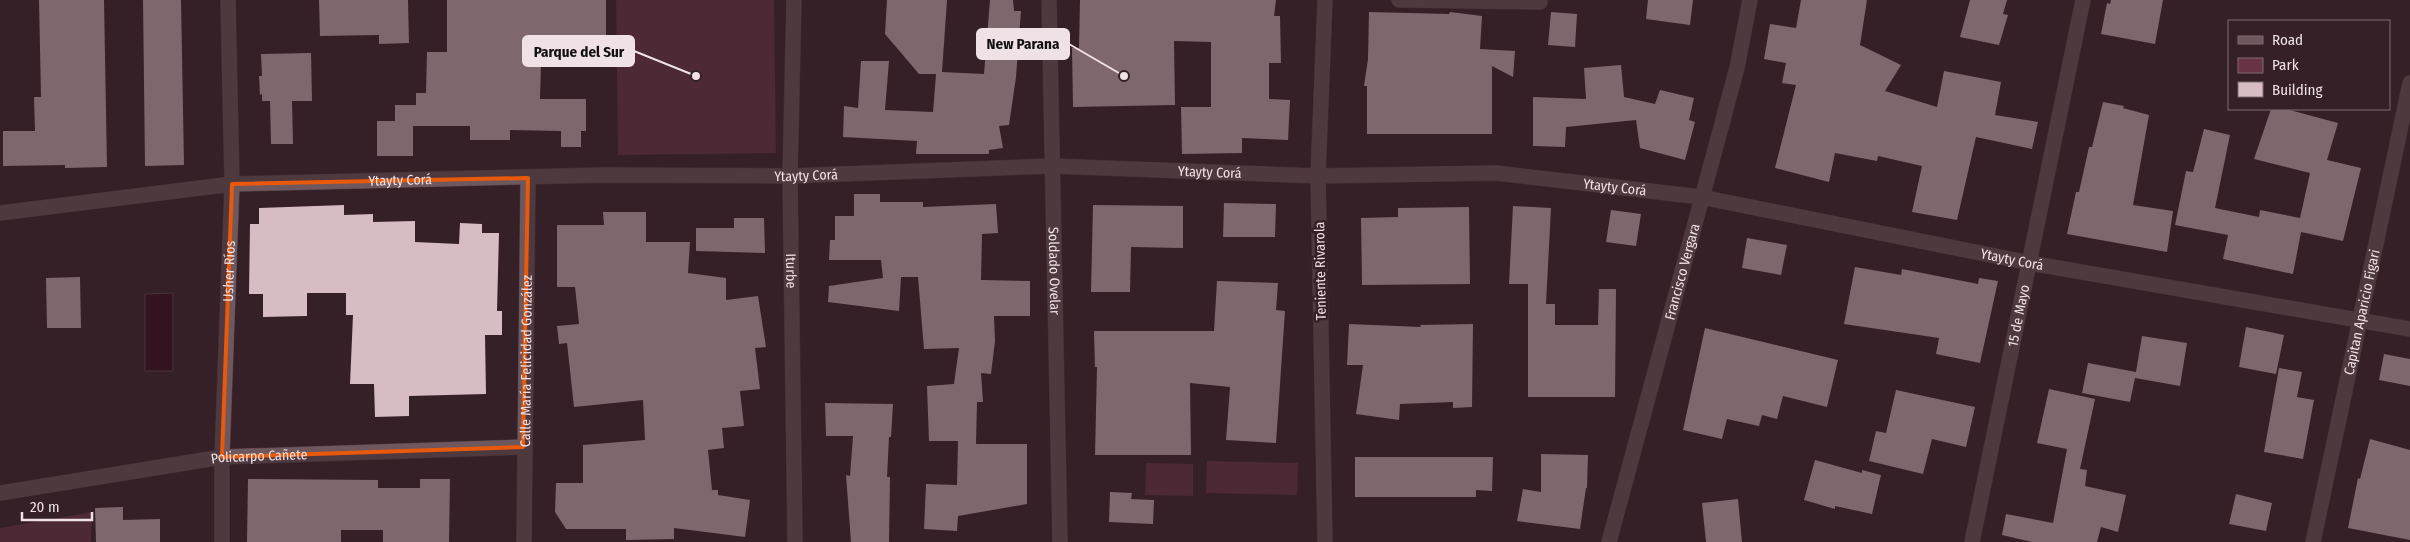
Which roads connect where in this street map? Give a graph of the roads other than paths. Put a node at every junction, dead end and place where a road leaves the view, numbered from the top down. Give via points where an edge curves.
1 (228, 0) edge
2 (794, 0) edge
3 (1049, 0) edge
4 (1325, 0) edge
5 (1399, 0) edge
6 (1750, 0) edge
7 (2083, 0) edge
8 (1540, 2) dead end
9 (2410, 83) edge
10 (1050, 166) junction
11 (790, 176) junction
12 (1318, 176) junction
13 (528, 178) junction
14 (232, 184) junction
15 (1701, 197) junction
16 (0, 213) edge
17 (2030, 263) junction
18 (2358, 320) junction
19 (2410, 330) edge
20 (523, 447) junction
21 (222, 457) junction
22 (0, 493) edge
23 (222, 542) edge
24 (524, 542) edge
25 (795, 542) edge
26 (1060, 542) edge
27 (1324, 542) edge
28 (1609, 542) edge
29 (1972, 542) edge
30 (2313, 542) edge

1 - 14 street, Usher Ríos
2 - 11 street, Iturbe
3 - 10 street, Soldado Ovelar
4 - 12 street, Teniente Rivarola
5 - 8 street
6 - 15 street, Francisco Vergara via 1737,68
7 - 17 street, 15 de Mayo
9 - 18 street, Capitan Aparicio Figari
10 - 11 street, Ytayty Corá
10 - 12 street, Ytayty Corá
10 - 26 street, Soldado Ovelar
11 - 13 street, Ytayty Corá
11 - 25 street, Iturbe
12 - 15 street, Ytayty Corá via 1496,173
12 - 27 street, Teniente Rivarola
13 - 14 street, Ytayty Corá
13 - 20 street, Calle María Felicidad González
14 - 16 street, Ytayty Corá
14 - 21 street, Usher Ríos
15 - 17 street, Ytayty Corá
15 - 28 street, Francisco Vergara
17 - 18 street, Ytayty Corá
17 - 29 street, 15 de Mayo
18 - 19 street, Ytayty Corá
18 - 30 street, Capitan Aparicio Figari
20 - 21 street, Policarpo Cañete
20 - 24 street, Calle María Felicidad González
21 - 22 street, Policarpo Cañete
21 - 23 street, Usher Ríos

